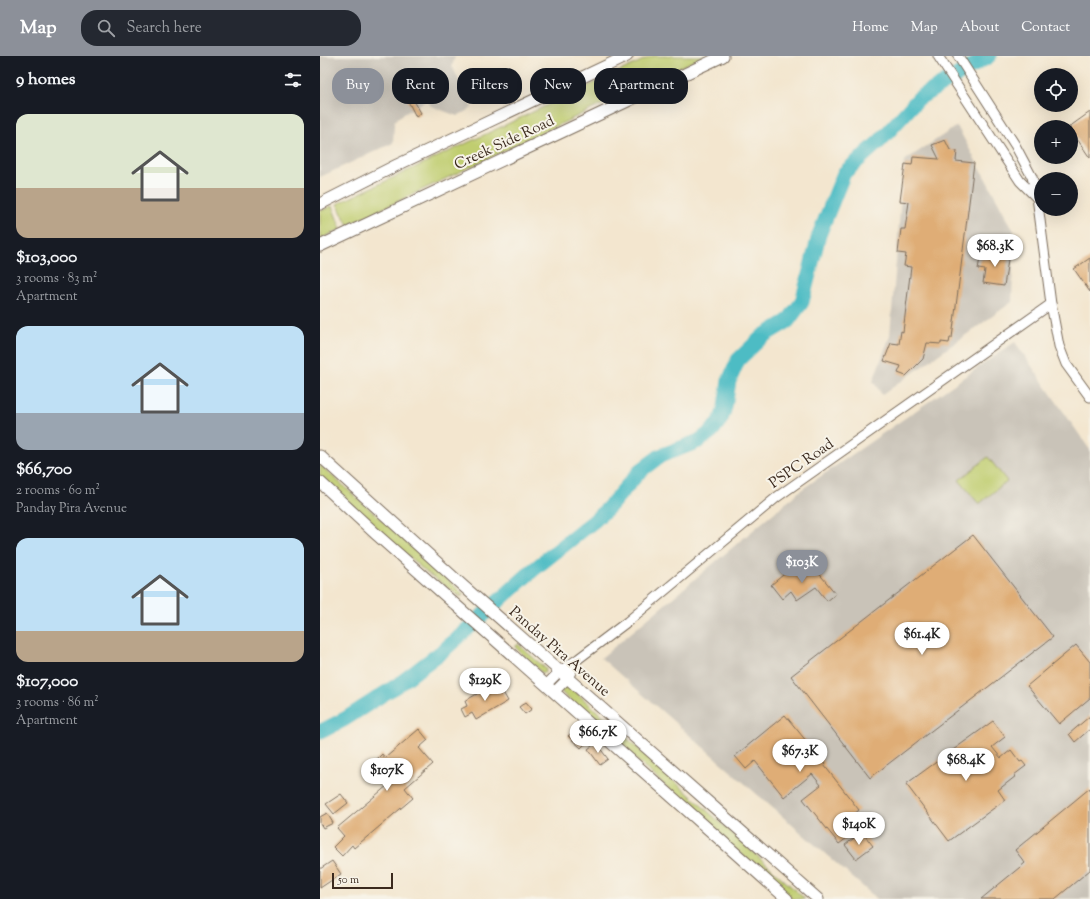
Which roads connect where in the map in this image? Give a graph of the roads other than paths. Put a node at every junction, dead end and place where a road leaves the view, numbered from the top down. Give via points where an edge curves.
1 (628, 56) edge
2 (723, 56) edge
3 (938, 56) edge
4 (958, 56) edge
5 (1034, 185) edge
6 (1034, 194) edge
7 (320, 204) edge
8 (1039, 216) edge
9 (320, 246) edge
10 (1051, 304) junction
11 (1090, 397) edge
12 (320, 456) edge
13 (320, 482) edge
14 (564, 674) junction
15 (550, 689) junction
16 (787, 899) edge
17 (818, 899) edge

1 - 7 main road, Creek Side Road
2 - 9 main road, Creek Side Road
3 - 6 street via 1020,181
4 - 5 street via 1015,145
8 - 10 street
10 - 11 street via 1059,346 1066,364
10 - 14 street, PSPC Road via 777,497 627,622 578,659
12 - 14 main road, Panday Pira Avenue
13 - 15 main road
14 - 15 street, PSPC Road
14 - 17 main road, Panday Pira Avenue
15 - 16 main road

